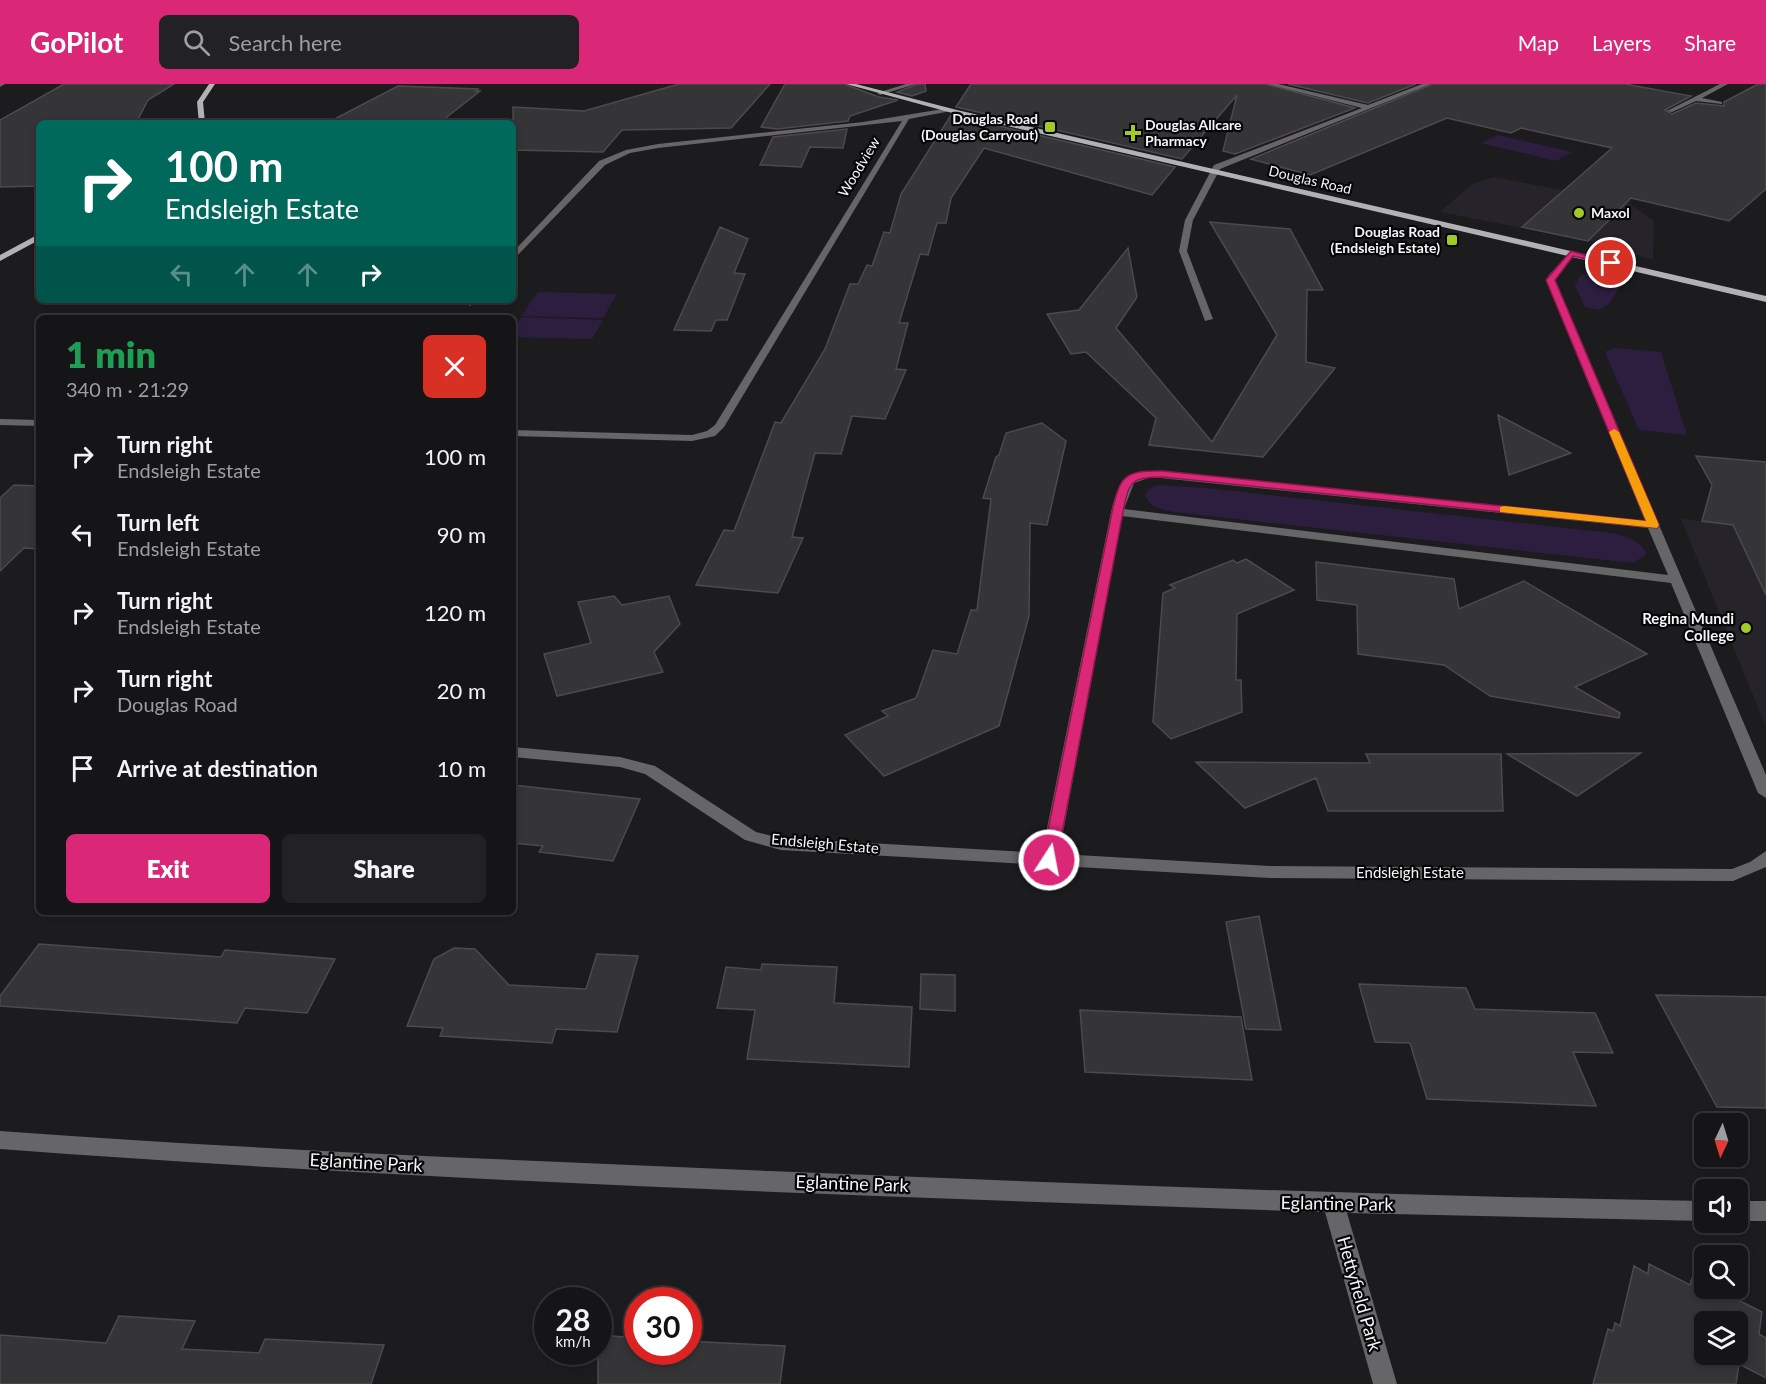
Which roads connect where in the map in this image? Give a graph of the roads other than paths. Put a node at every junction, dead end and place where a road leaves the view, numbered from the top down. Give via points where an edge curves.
1 (212, 84) edge
2 (849, 84) edge
3 (913, 84) edge
4 (1270, 84) edge
5 (1428, 84) edge
6 (1725, 84) edge
7 (880, 93) junction
8 (1696, 99) junction
9 (1720, 103) dead end
10 (1367, 107) junction
11 (949, 110) junction
12 (1670, 111) dead end
13 (906, 119) junction
14 (202, 120) edge
15 (1214, 172) junction
16 (36, 239) edge
17 (516, 254) edge
18 (1571, 254) junction
19 (0, 258) edge
20 (1766, 299) edge
21 (1209, 319) dead end
22 (0, 422) edge
23 (36, 423) edge
24 (516, 433) edge
25 (1117, 512) junction
26 (1653, 525) junction
27 (1677, 580) junction
28 (516, 752) edge
29 (1766, 793) edge
30 (1766, 857) edge
31 (1049, 860) junction
32 (0, 1140) edge
33 (1334, 1205) junction
34 (1694, 1210) edge
35 (1748, 1211) edge
36 (1766, 1211) edge
37 (1385, 1384) edge

1 - 14 main road via 200,102
2 - 7 main road, Douglas Road
3 - 7 street
4 - 10 street
5 - 10 street
6 - 8 street
7 - 11 main road, Douglas Road
8 - 9 street
8 - 12 street
10 - 15 street
11 - 13 street
11 - 15 main road, Douglas Road
13 - 17 street, Woodview via 667,146 611,157
13 - 24 street, Woodview via 719,427 711,434 692,438
15 - 18 main road, Douglas Road
15 - 21 street via 1182,241
16 - 19 main road
18 - 20 main road, Douglas Road
18 - 26 street via 1551,280
22 - 23 street
25 - 26 street via 1123,485 1130,478 1163,474
25 - 27 street
25 - 31 street
26 - 27 street
27 - 29 street
28 - 31 street, Endsleigh Estate via 620,762 650,770 751,836 781,844
30 - 31 street, Endsleigh Estate via 1756,866 1733,875 1270,872
32 - 33 street, Eglantine Park via 428,1166
33 - 34 street, Eglantine Park
33 - 37 street, Hettyfield Park
35 - 36 street

